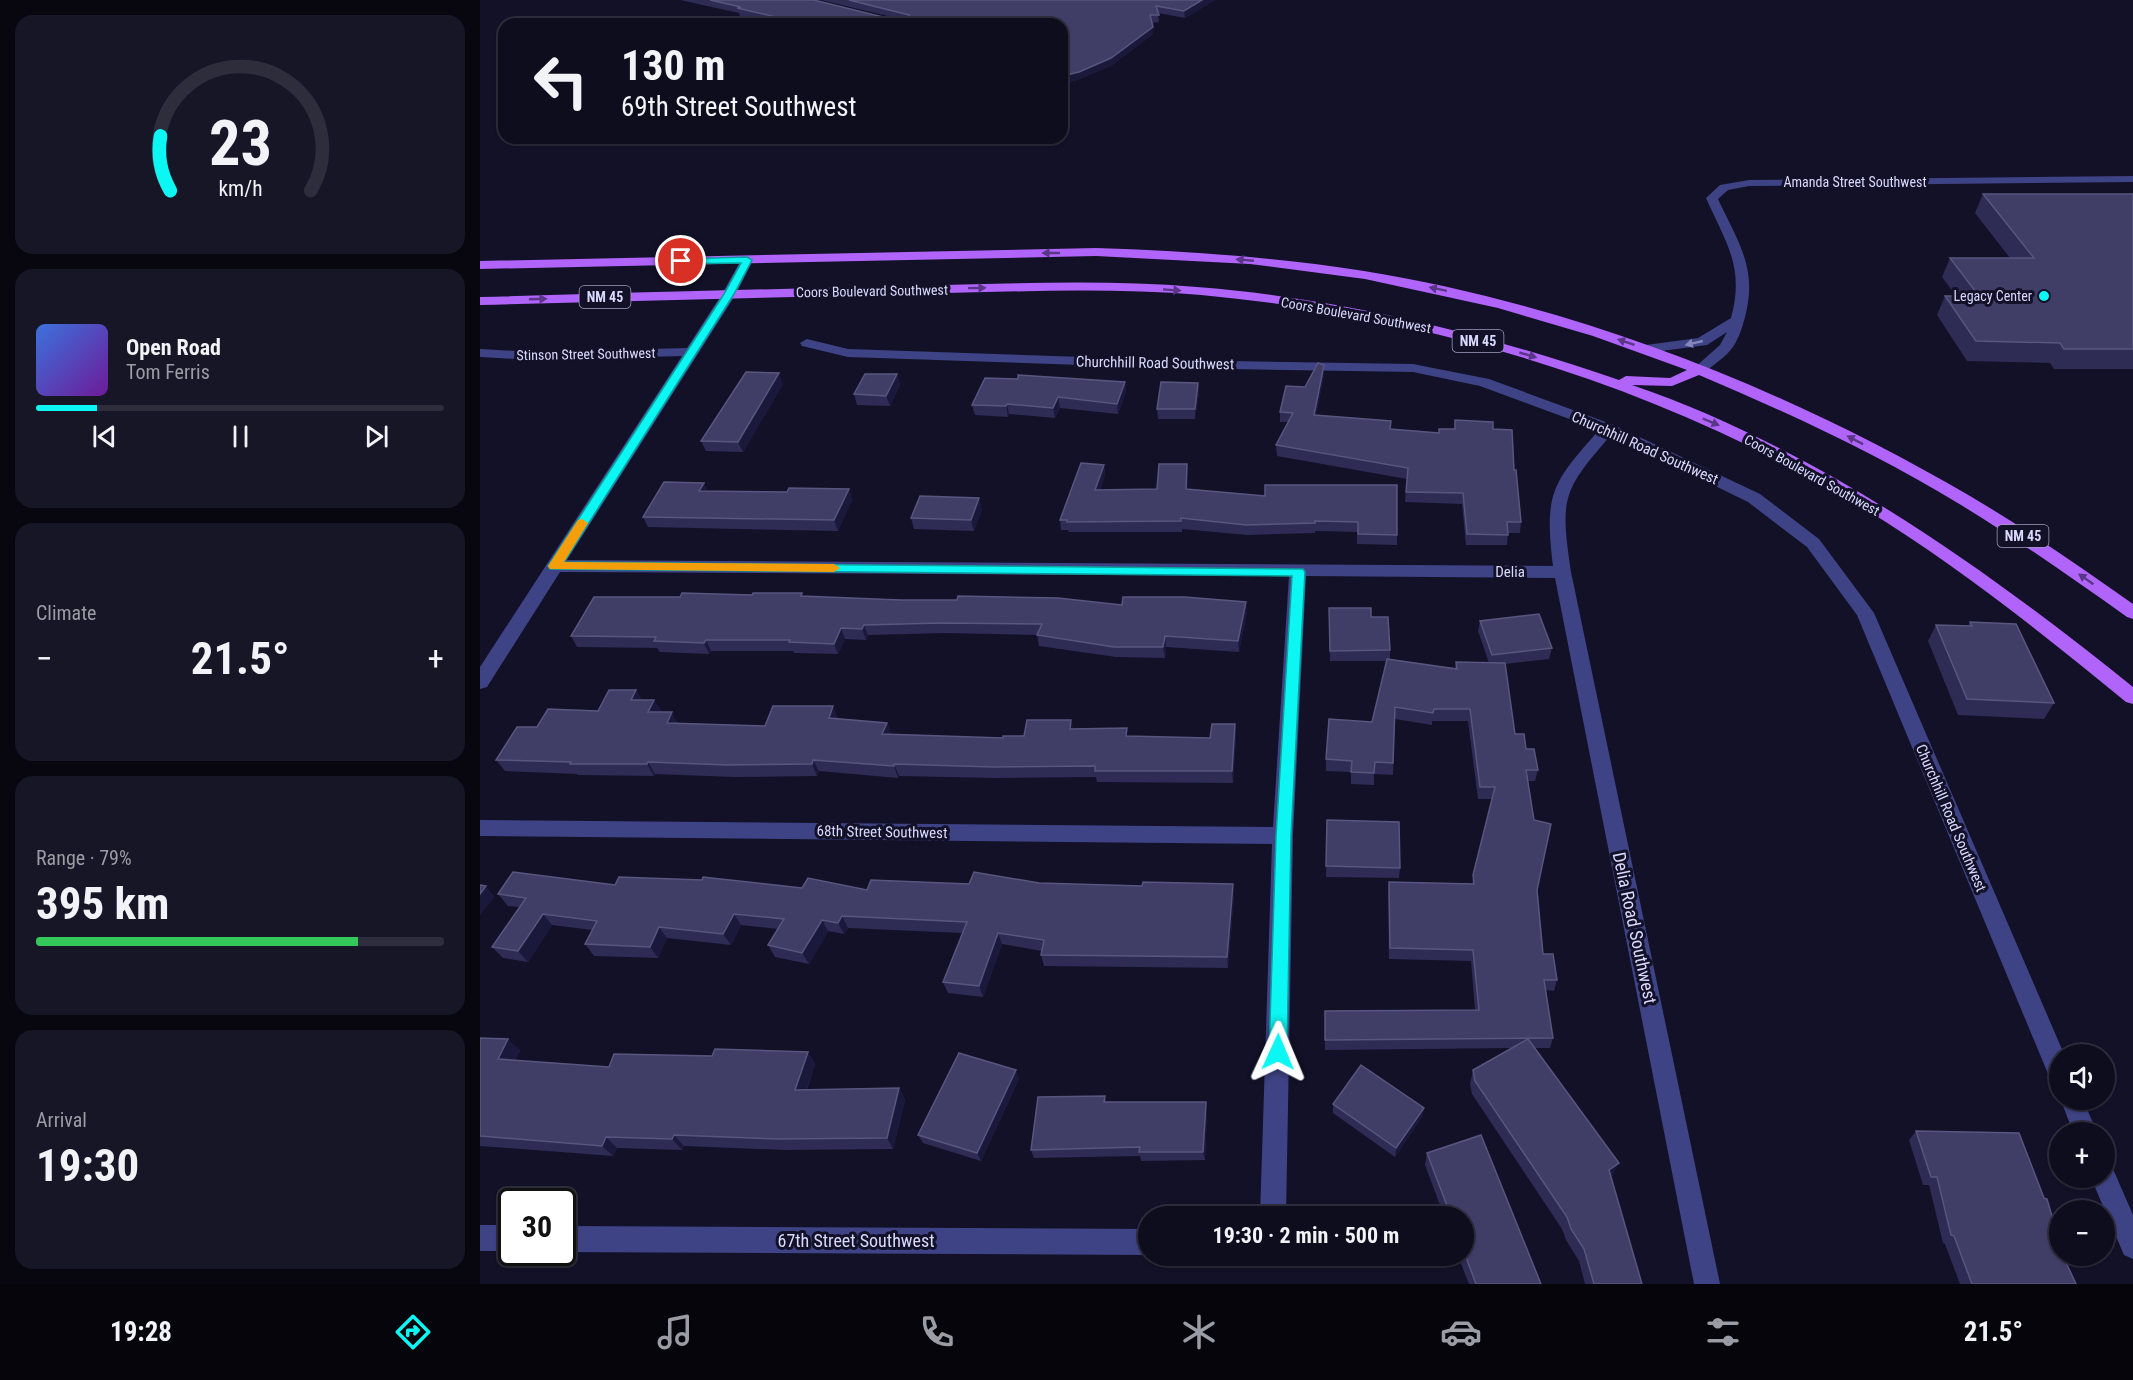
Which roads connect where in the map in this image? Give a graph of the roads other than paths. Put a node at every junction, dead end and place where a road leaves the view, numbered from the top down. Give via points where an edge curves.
1 (2133, 179) edge
2 (747, 260) junction
3 (480, 265) edge
4 (729, 294) junction
5 (480, 301) edge
6 (1736, 321) junction
7 (807, 343) dead end
8 (1646, 349) junction
9 (692, 352) junction
10 (480, 353) edge
11 (1700, 369) junction
12 (1586, 371) junction
13 (1609, 428) junction
14 (555, 566) junction
15 (1298, 572) junction
16 (1562, 572) junction
17 (2133, 613) edge
18 (480, 682) edge
19 (2133, 697) edge
20 (480, 828) edge
21 (1283, 836) junction
22 (2049, 1047) edge
23 (2108, 1188) edge
24 (1273, 1206) edge
25 (480, 1238) edge
26 (498, 1238) edge
27 (576, 1239) edge
28 (1138, 1242) edge
29 (2133, 1246) edge
30 (1707, 1284) edge

1 - 6 street, Amanda Street Southwest via 1749,183 1725,187 1712,198 1740,260 1744,280
2 - 3 main road, NM 45
2 - 4 street
8 -> 2 main road, NM 45 via 1459,294 1284,263 1096,252
5 -> 4 main road, Coors Boulevard Southwest / NM 45
4 - 9 street
4 -> 12 main road, Coors Boulevard Southwest / NM 45 via 1099,287 1236,295 1449,332
6 -> 8 street via 1702,342
6 - 11 street, Amanda Street Southwest via 1726,347
7 - 13 street, Churchhill Road Southwest via 848,353 1413,368 1484,382
8 - 11 main road, NM 45
9 - 10 street, Stinson Street Southwest via 536,356
9 - 14 street
11 - 12 main road via 1672,382 1650,383
17 -> 11 main road, NM 45 via 2025,537 1952,493 1824,424
12 -> 19 main road, Coors Boulevard Southwest / NM 45 via 1736,433 1854,495 1982,578
13 - 16 street via 1569,475 1560,494 1557,520
13 - 22 street, Churchhill Road Southwest via 1754,498 1813,543 1864,613
14 - 15 street, Delia
14 - 18 street
15 - 16 street, Delia
15 - 21 street
16 - 30 street, Delia Road Southwest
20 - 21 street, 68th Street Southwest
21 - 24 street
23 - 29 street
25 - 26 street
27 - 28 street, 67th Street Southwest

